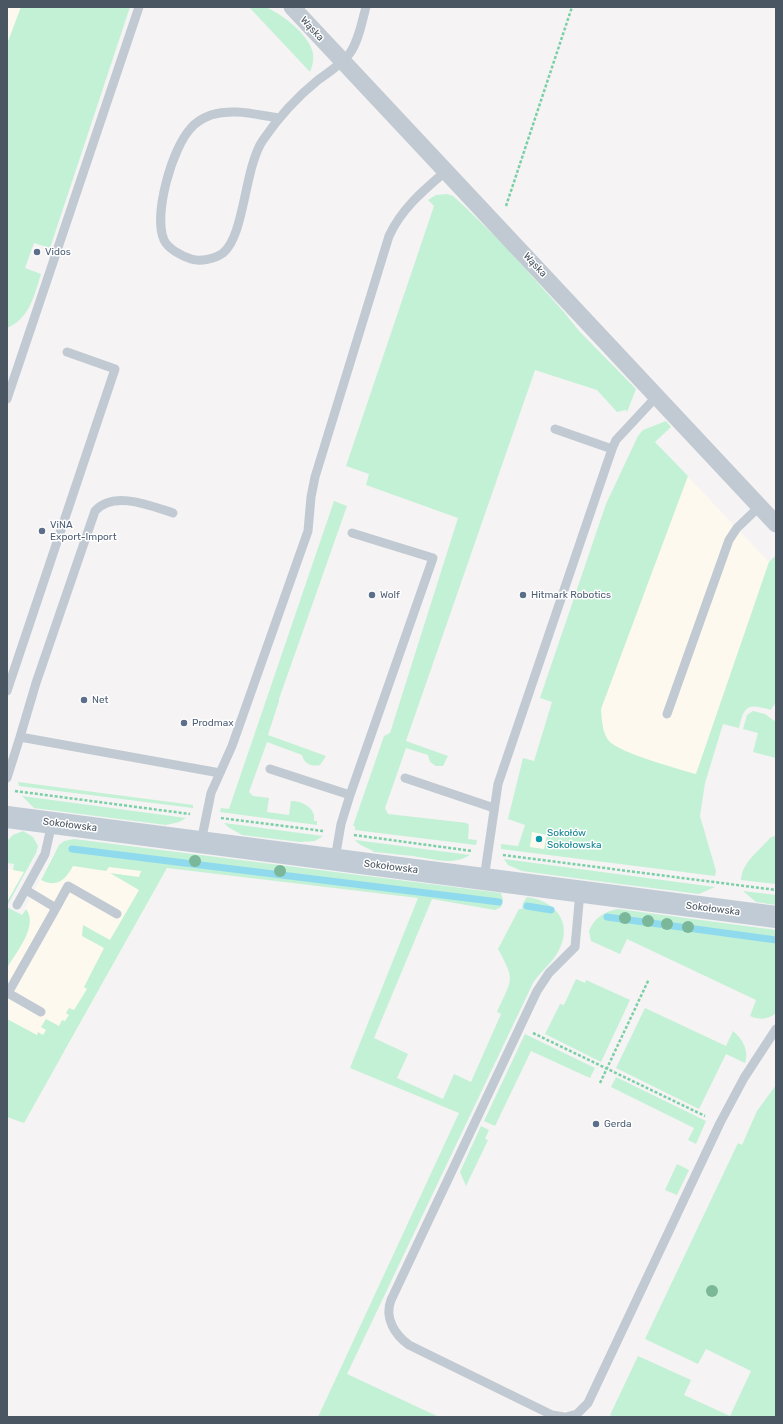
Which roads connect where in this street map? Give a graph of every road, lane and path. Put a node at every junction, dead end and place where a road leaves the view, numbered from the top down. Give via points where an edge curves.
1 (139, 7) edge
2 (292, 7) edge
3 (366, 7) edge
4 (572, 7) edge
5 (342, 61) junction
6 (279, 118) junction
7 (446, 171) junction
8 (496, 224) junction
9 (67, 352) dead end
10 (657, 396) junction
11 (7, 399) edge
12 (555, 429) dead end
13 (612, 449) junction
14 (760, 506) junction
15 (173, 513) dead end
16 (776, 524) edge
17 (352, 533) dead end
18 (7, 691) edge
19 (667, 714) dead end
20 (20, 737) junction
21 (270, 769) dead end
22 (220, 773) junction
23 (7, 778) edge
24 (405, 778) dead end
25 (14, 791) dead end
26 (350, 795) junction
27 (494, 808) junction
28 (206, 816) junction
29 (7, 817) edge
30 (52, 822) junction
31 (339, 833) junction
32 (201, 842) junction
33 (488, 853) junction
34 (335, 859) junction
35 (484, 879) junction
36 (26, 890) junction
37 (776, 890) edge
38 (580, 892) junction
39 (17, 905) dead end
40 (56, 908) junction
41 (117, 914) dead end
42 (776, 917) edge
43 (649, 979) dead end
44 (41, 1012) dead end
45 (520, 1026) junction
46 (776, 1029) edge
47 (607, 1068) junction
48 (600, 1083) dead end
49 (720, 1123) junction
50 (565, 1417) edge

1 - 11 lane
2 - 5 street, Wąska
3 - 5 lane via 353,48
4 - 8 path via 506,209
5 - 6 lane
5 - 7 street, Wąska
6 - 6 lane via 262,141 252,163 239,220 230,245 222,254 203,260 177,253 164,241 162,203 175,156 190,129 198,121 224,112 240,111
7 - 8 street, Wąska
7 - 22 lane via 407,207 389,236 314,477 308,531 232,746
8 - 10 street, Wąska
9 - 18 lane via 115,369
10 - 13 lane via 616,440
10 - 14 street, Wąska
12 - 13 lane
13 - 27 lane via 502,770
14 - 16 street, Wąska
14 - 19 lane via 728,540
15 - 20 lane via 138,502 106,504 95,511
17 - 26 lane via 433,558
20 - 22 lane
20 - 23 lane
21 - 26 lane
22 - 28 lane via 211,793
24 - 27 lane
25 - 28 path
26 - 31 lane
27 - 33 lane
28 - 31 path
28 - 32 lane
29 - 30 street, Sokołowska
30 - 32 street, Sokołowska
30 - 36 lane via 46,850
31 - 33 path
31 - 34 lane
32 - 34 street, Sokołowska
33 - 35 lane
33 - 37 path
34 - 35 street, Sokołowska
35 - 38 street, Sokołowska
36 - 39 lane
36 - 40 lane
38 - 42 street, Sokołowska
38 - 45 lane via 575,947 542,982
40 - 41 lane via 68,886
40 - 44 lane via 8,993
43 - 47 path
45 - 47 path
45 - 50 lane via 388,1310 394,1330 402,1341 552,1415
46 - 49 lane via 744,1078
47 - 48 path
47 - 49 path
49 - 50 lane via 588,1403 577,1414

